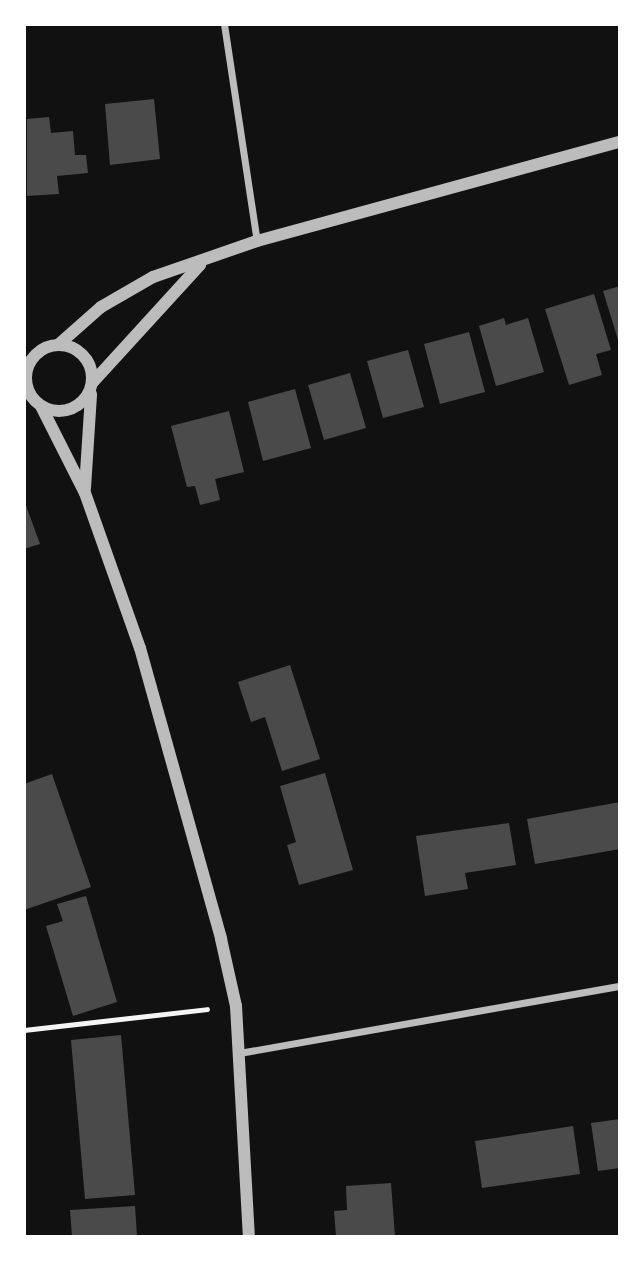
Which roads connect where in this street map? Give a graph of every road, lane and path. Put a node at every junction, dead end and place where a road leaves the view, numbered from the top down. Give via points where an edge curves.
1 (224, 24) edge
2 (620, 142) edge
3 (257, 241) junction
4 (200, 264) junction
5 (58, 345) junction
6 (28, 357) edge
7 (92, 388) junction
8 (28, 397) edge
9 (42, 408) junction
10 (85, 493) junction
11 (620, 986) edge
12 (236, 1006) junction
13 (24, 1030) edge
14 (239, 1053) junction
15 (249, 1237) edge

1 - 3 street
2 - 3 street
3 - 4 street
4 - 5 street via 153,277 101,307
4 - 7 street
5 - 6 street
5 - 7 street via 85,358
6 - 8 street
7 - 9 street via 62,411
7 - 10 street
8 - 9 street
9 - 10 street
10 - 12 street via 140,648
11 - 14 street
12 - 13 path
12 - 14 street
14 - 15 street

